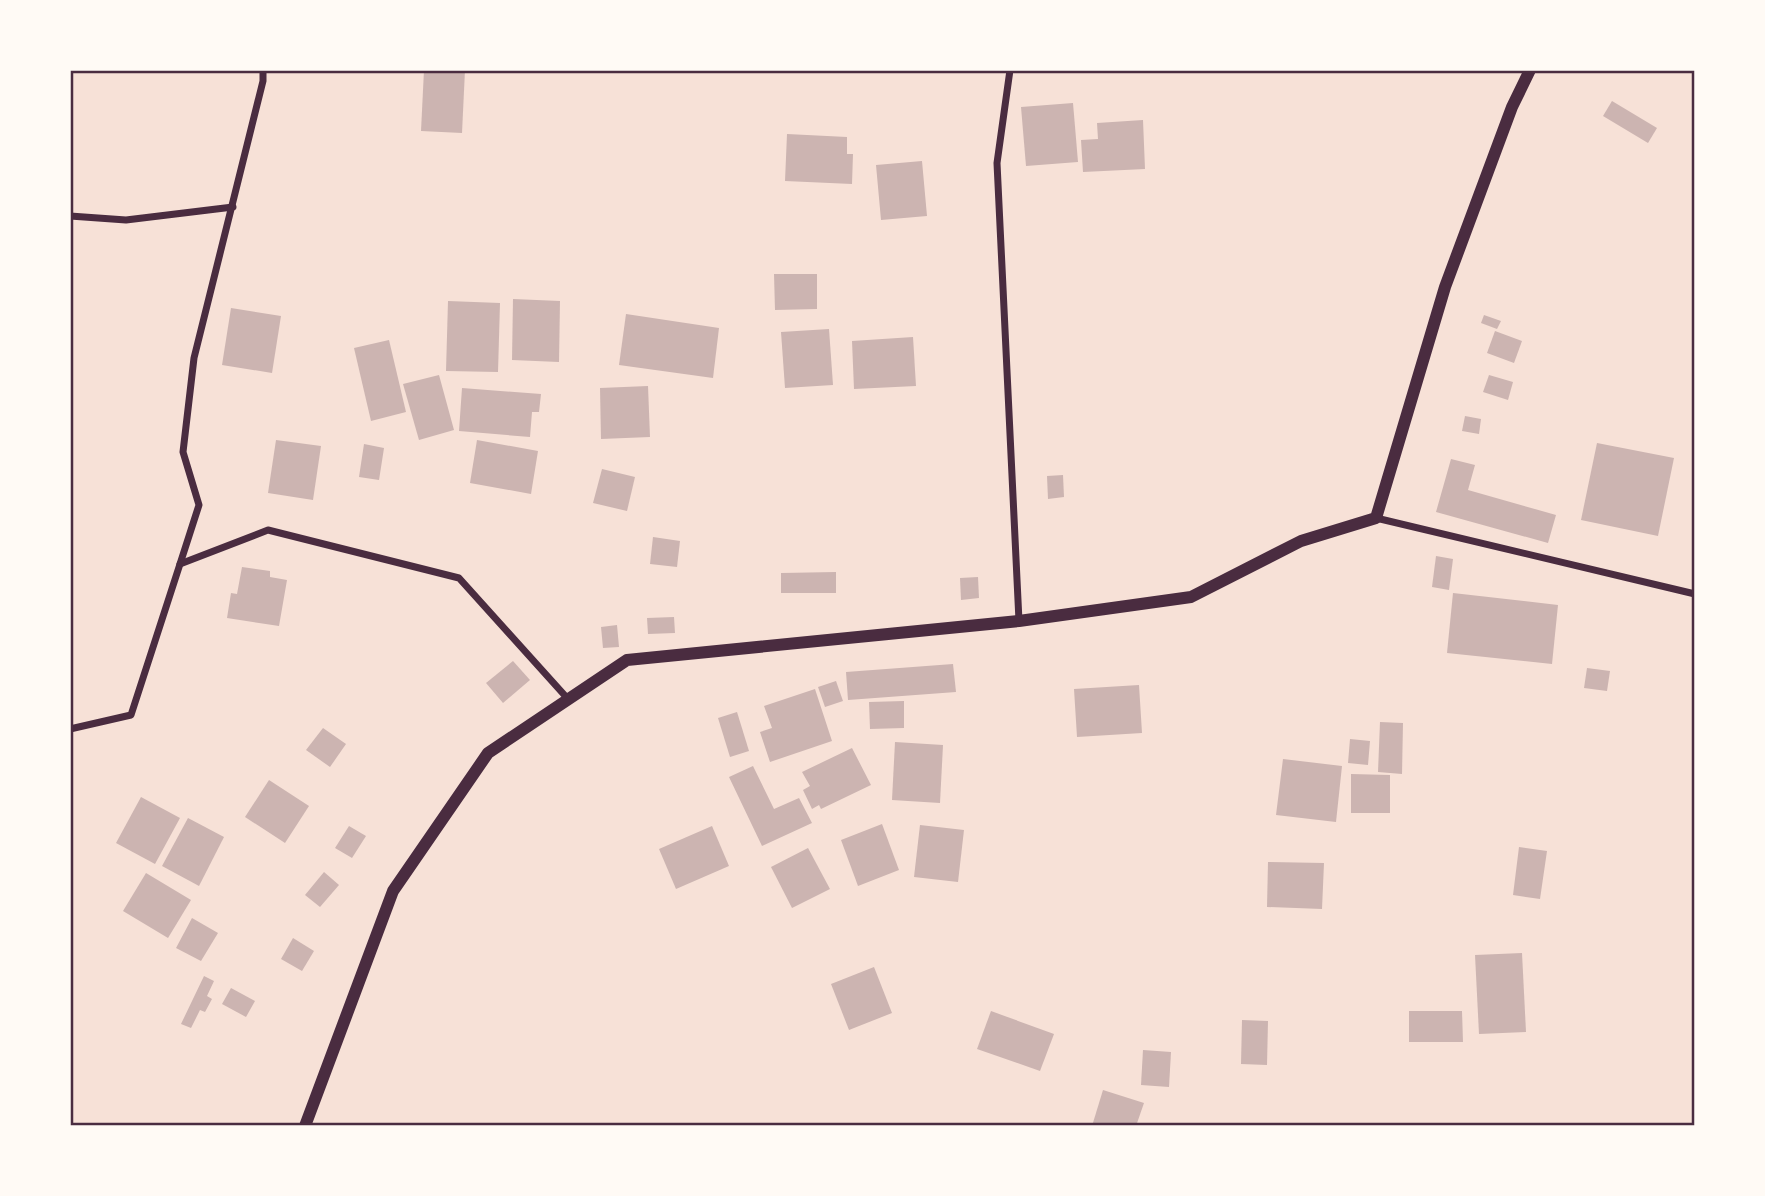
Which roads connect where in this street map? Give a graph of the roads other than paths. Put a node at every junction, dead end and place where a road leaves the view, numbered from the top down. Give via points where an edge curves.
1 (263, 70) edge
2 (1010, 70) edge
3 (1530, 70) edge
4 (233, 207) junction
5 (70, 216) edge
6 (1376, 518) junction
7 (180, 564) junction
8 (1695, 594) edge
9 (1019, 621) junction
10 (568, 699) junction
11 (70, 729) edge
12 (305, 1126) edge

1 - 4 street
2 - 9 street via 997,163
3 - 6 street via 1445,287
4 - 5 street via 126,220
4 - 7 street via 194,358 183,452 199,505
6 - 8 street
6 - 9 street via 1301,541 1191,597
7 - 10 street via 268,530 459,578
7 - 11 street via 131,715
9 - 10 street via 627,660
10 - 12 street via 488,753 393,891

